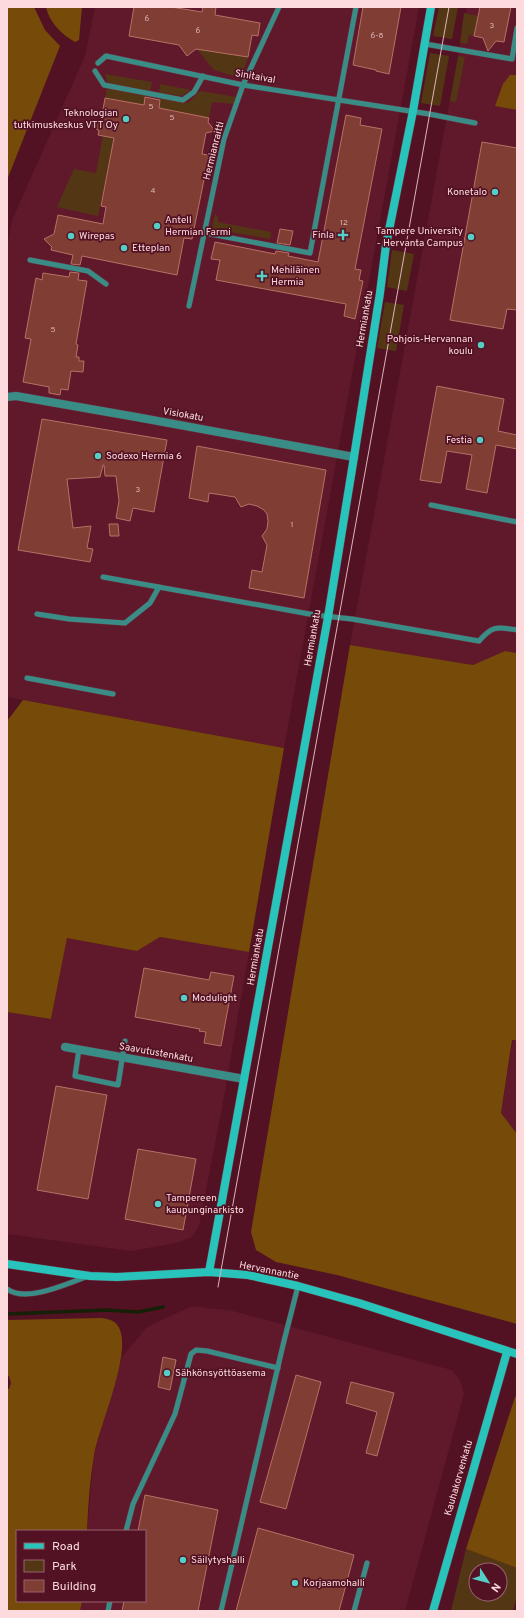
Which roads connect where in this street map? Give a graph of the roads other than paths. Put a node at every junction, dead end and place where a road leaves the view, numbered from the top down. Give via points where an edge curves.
1 (278, 7) edge
2 (356, 7) edge
3 (431, 7) edge
4 (517, 28) edge
5 (425, 44) junction
6 (98, 63) dead end
7 (95, 71) dead end
8 (203, 76) junction
9 (243, 85) junction
10 (339, 100) junction
11 (413, 111) junction
12 (475, 123) dead end
13 (205, 234) junction
14 (30, 260) dead end
15 (106, 284) dead end
16 (190, 306) dead end
17 (7, 397) edge
18 (354, 457) junction
19 (432, 505) dead end
20 (517, 522) edge
21 (103, 577) dead end
22 (159, 587) junction
23 (37, 614) dead end
24 (328, 617) junction
25 (517, 630) edge
26 (27, 678) dead end
27 (113, 694) dead end
28 (125, 1041) dead end
29 (65, 1047) dead end
30 (79, 1049) junction
31 (122, 1057) junction
32 (244, 1079) junction
33 (7, 1264) edge
34 (209, 1272) junction
35 (90, 1276) junction
36 (298, 1286) junction
37 (7, 1289) edge
38 (507, 1352) junction
39 (517, 1354) edge
40 (278, 1368) junction
41 (126, 1530) edge
42 (367, 1563) dead end
43 (221, 1611) edge
44 (354, 1611) edge
45 (433, 1611) edge

1 - 9 lane, Hermianraitti
2 - 10 lane
3 - 5 street, Hermiankatu
4 - 5 lane via 512,59
5 - 11 street, Hermiankatu
6 - 8 lane, Sinitaival via 106,56
7 - 8 lane via 104,85 183,100 194,92
8 - 9 lane, Sinitaival
9 - 10 lane, Sinitaival
9 - 13 lane, Hermianraitti via 224,139
10 - 11 lane, Sinitaival
10 - 13 lane via 310,253
11 - 12 lane, Sinitaival
11 - 18 street, Hermiankatu via 386,245
13 - 16 lane, Hermianraitti
14 - 15 lane via 88,271
17 - 18 street, Visiokatu via 16,396
18 - 24 street, Hermiankatu
19 - 20 lane
21 - 22 lane
22 - 23 lane via 150,603 125,623
22 - 24 lane
24 - 25 lane via 479,641 489,630
24 - 32 street, Hermiankatu
26 - 27 lane
28 - 31 lane
29 - 30 street, Saavutustenkatu
30 - 31 street, Saavutustenkatu
30 - 31 lane via 75,1076 118,1085
31 - 32 street, Saavutustenkatu
32 - 34 street, Hermiankatu
33 - 35 street, Hervannantie
34 - 35 street, Hervannantie
34 - 36 street, Hervannantie via 248,1275
35 - 37 lane via 28,1294 15,1294
36 - 38 street, Hervannantie
36 - 40 lane
38 - 39 street, Hervannantie
38 - 45 street, Kauhakorvenkatu
40 - 41 lane via 207,1351 196,1350 191,1354 175,1414 133,1504
40 - 43 lane
42 - 44 lane

